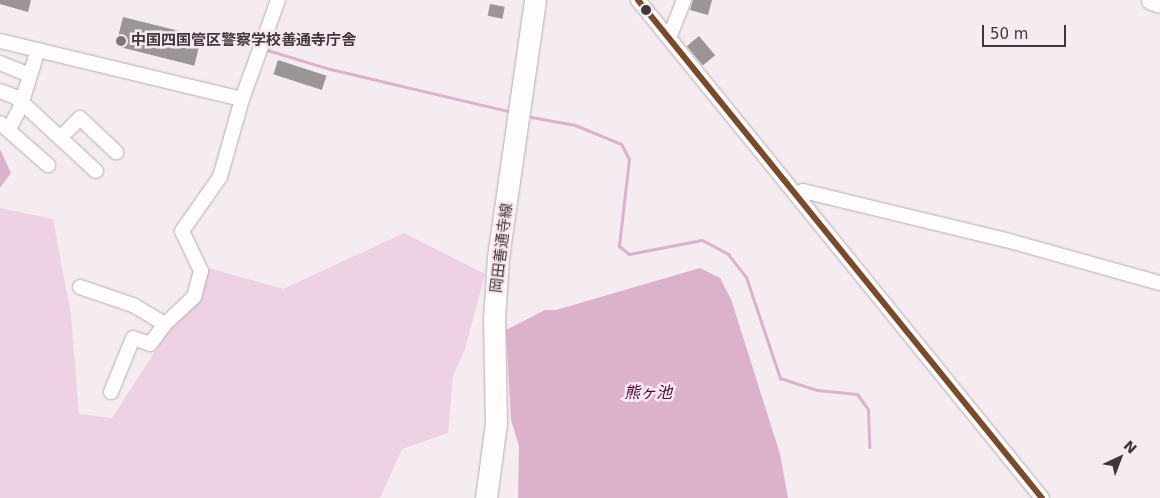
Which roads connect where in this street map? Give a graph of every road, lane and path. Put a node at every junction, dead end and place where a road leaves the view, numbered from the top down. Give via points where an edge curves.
1 (278, 0) edge
2 (535, 0) edge
3 (638, 0) edge
4 (684, 0) edge
5 (1150, 0) edge
6 (1160, 2) edge
7 (669, 38) junction
8 (0, 41) edge
9 (38, 50) junction
10 (0, 63) edge
11 (30, 75) junction
12 (0, 91) edge
13 (242, 99) junction
14 (22, 102) junction
15 (4, 126) edge
16 (60, 138) junction
17 (116, 152) dead end
18 (48, 165) dead end
19 (96, 171) dead end
20 (796, 194) junction
21 (1160, 283) edge
22 (80, 287) dead end
23 (165, 324) junction
24 (112, 392) dead end
25 (486, 498) edge
26 (1042, 498) edge

1 - 13 street
2 - 25 main road, 岡田善通寺線 via 498,257 494,319 496,423
3 - 7 street
4 - 7 street
5 - 6 street
7 - 20 street
8 - 9 street
9 - 11 street
9 - 13 street
10 - 11 street
11 - 14 street
12 - 14 street
13 - 23 street via 220,177 182,231 201,270 194,297
14 - 15 street
14 - 16 street
15 - 18 street
16 - 17 street via 80,118
16 - 19 street
20 - 21 street via 803,191 958,228
20 - 26 street
22 - 23 street via 134,305
23 - 24 street via 150,344 133,338

